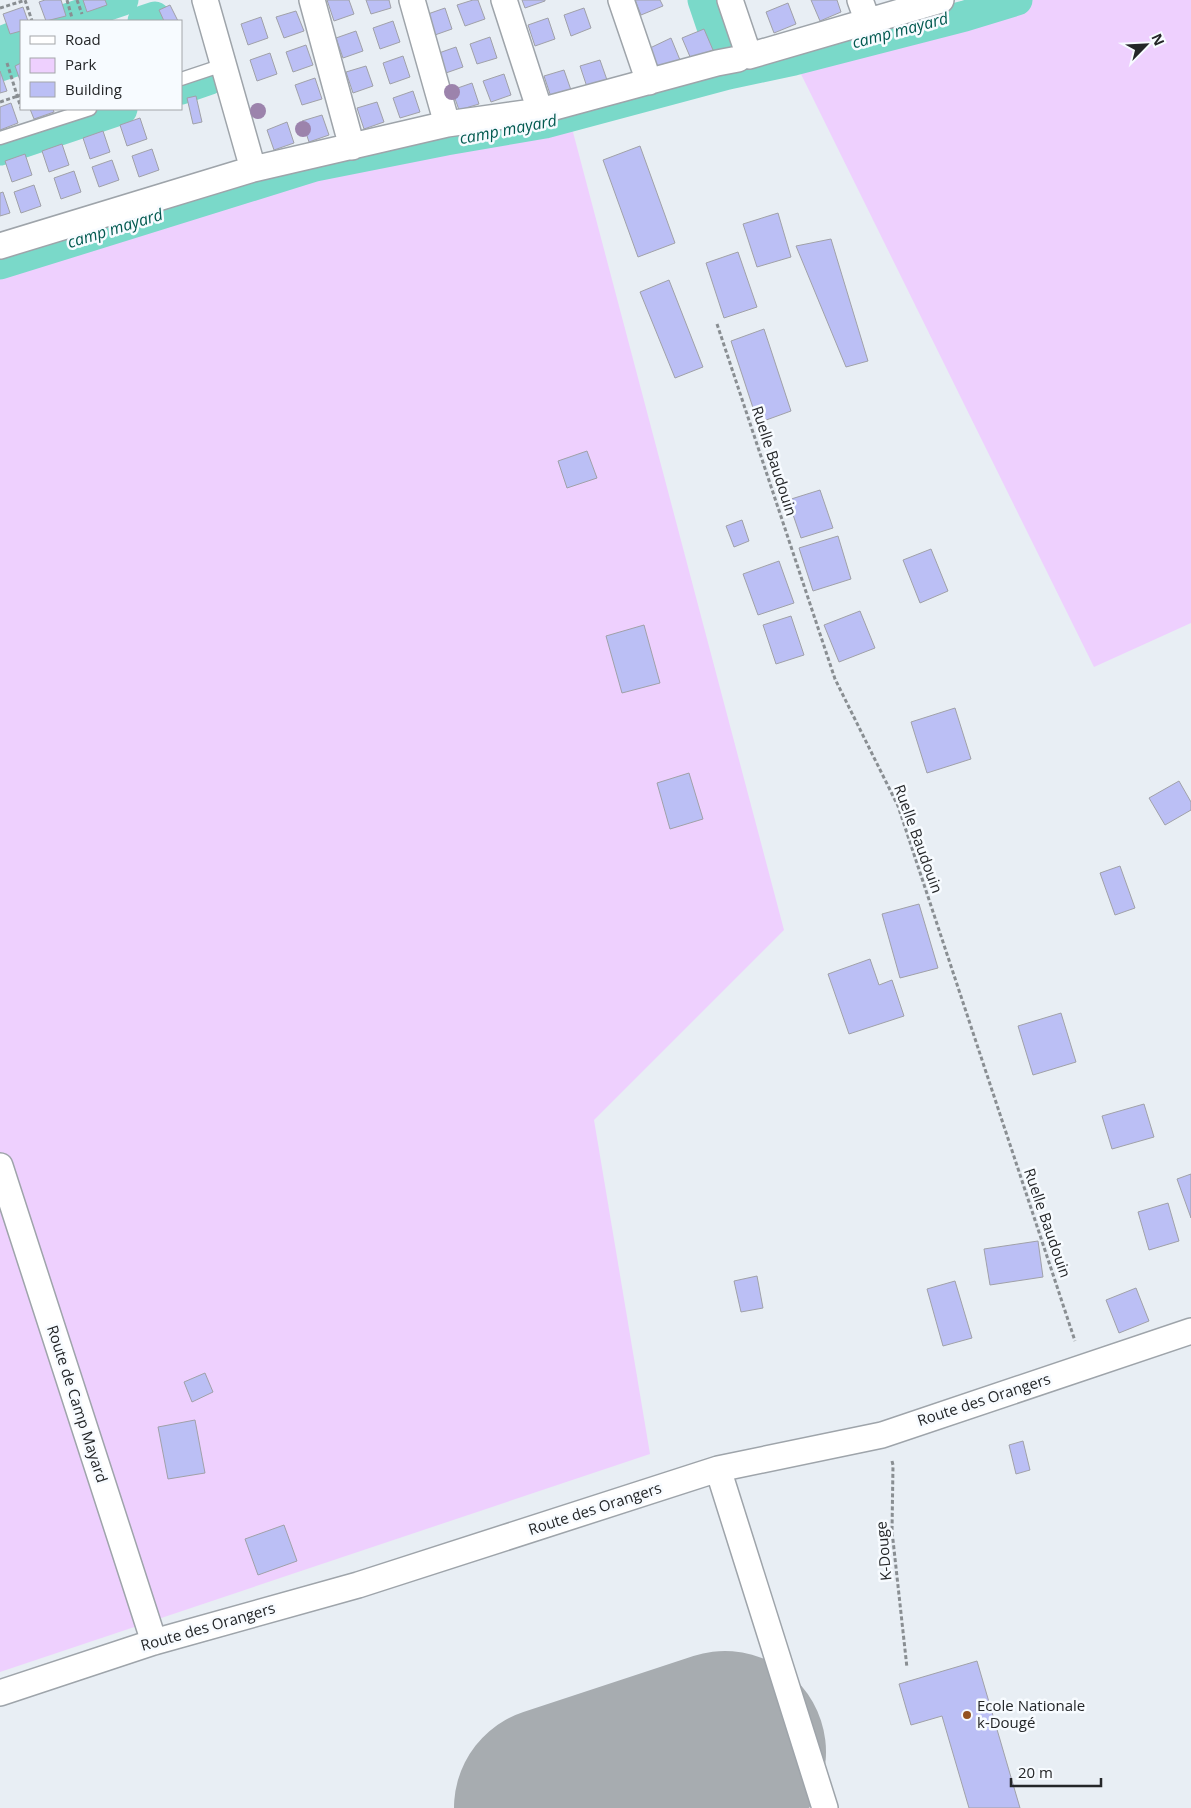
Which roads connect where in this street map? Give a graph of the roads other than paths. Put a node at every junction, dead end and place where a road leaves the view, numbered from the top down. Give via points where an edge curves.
1 (204, 0) edge
2 (312, 0) edge
3 (412, 0) edge
4 (504, 0) edge
5 (621, 0) edge
6 (730, 0) edge
7 (941, 0) edge
8 (864, 11) edge
9 (735, 59) junction
10 (223, 65) junction
11 (182, 79) edge
12 (649, 82) junction
13 (87, 110) edge
14 (540, 111) junction
15 (447, 124) junction
16 (0, 138) edge
17 (352, 147) junction
18 (253, 169) junction
19 (0, 246) edge
20 (0, 1166) edge
21 (1191, 1331) edge
22 (718, 1469) junction
23 (154, 1642) junction
24 (0, 1693) edge
25 (824, 1808) edge

1 - 10 street
2 - 17 street
3 - 15 street
4 - 14 street
5 - 12 street
6 - 9 street
7 - 8 street
8 - 9 street
9 - 12 street
10 - 11 lane
10 - 18 street
12 - 14 street
13 - 16 lane
14 - 15 street
15 - 17 street
17 - 18 street
18 - 19 street
20 - 23 street, Route de Camp Mayard
21 - 22 street, Route des Orangers via 882,1434
22 - 23 street, Route des Orangers via 358,1586
22 - 25 street
23 - 24 street, Route des Orangers

